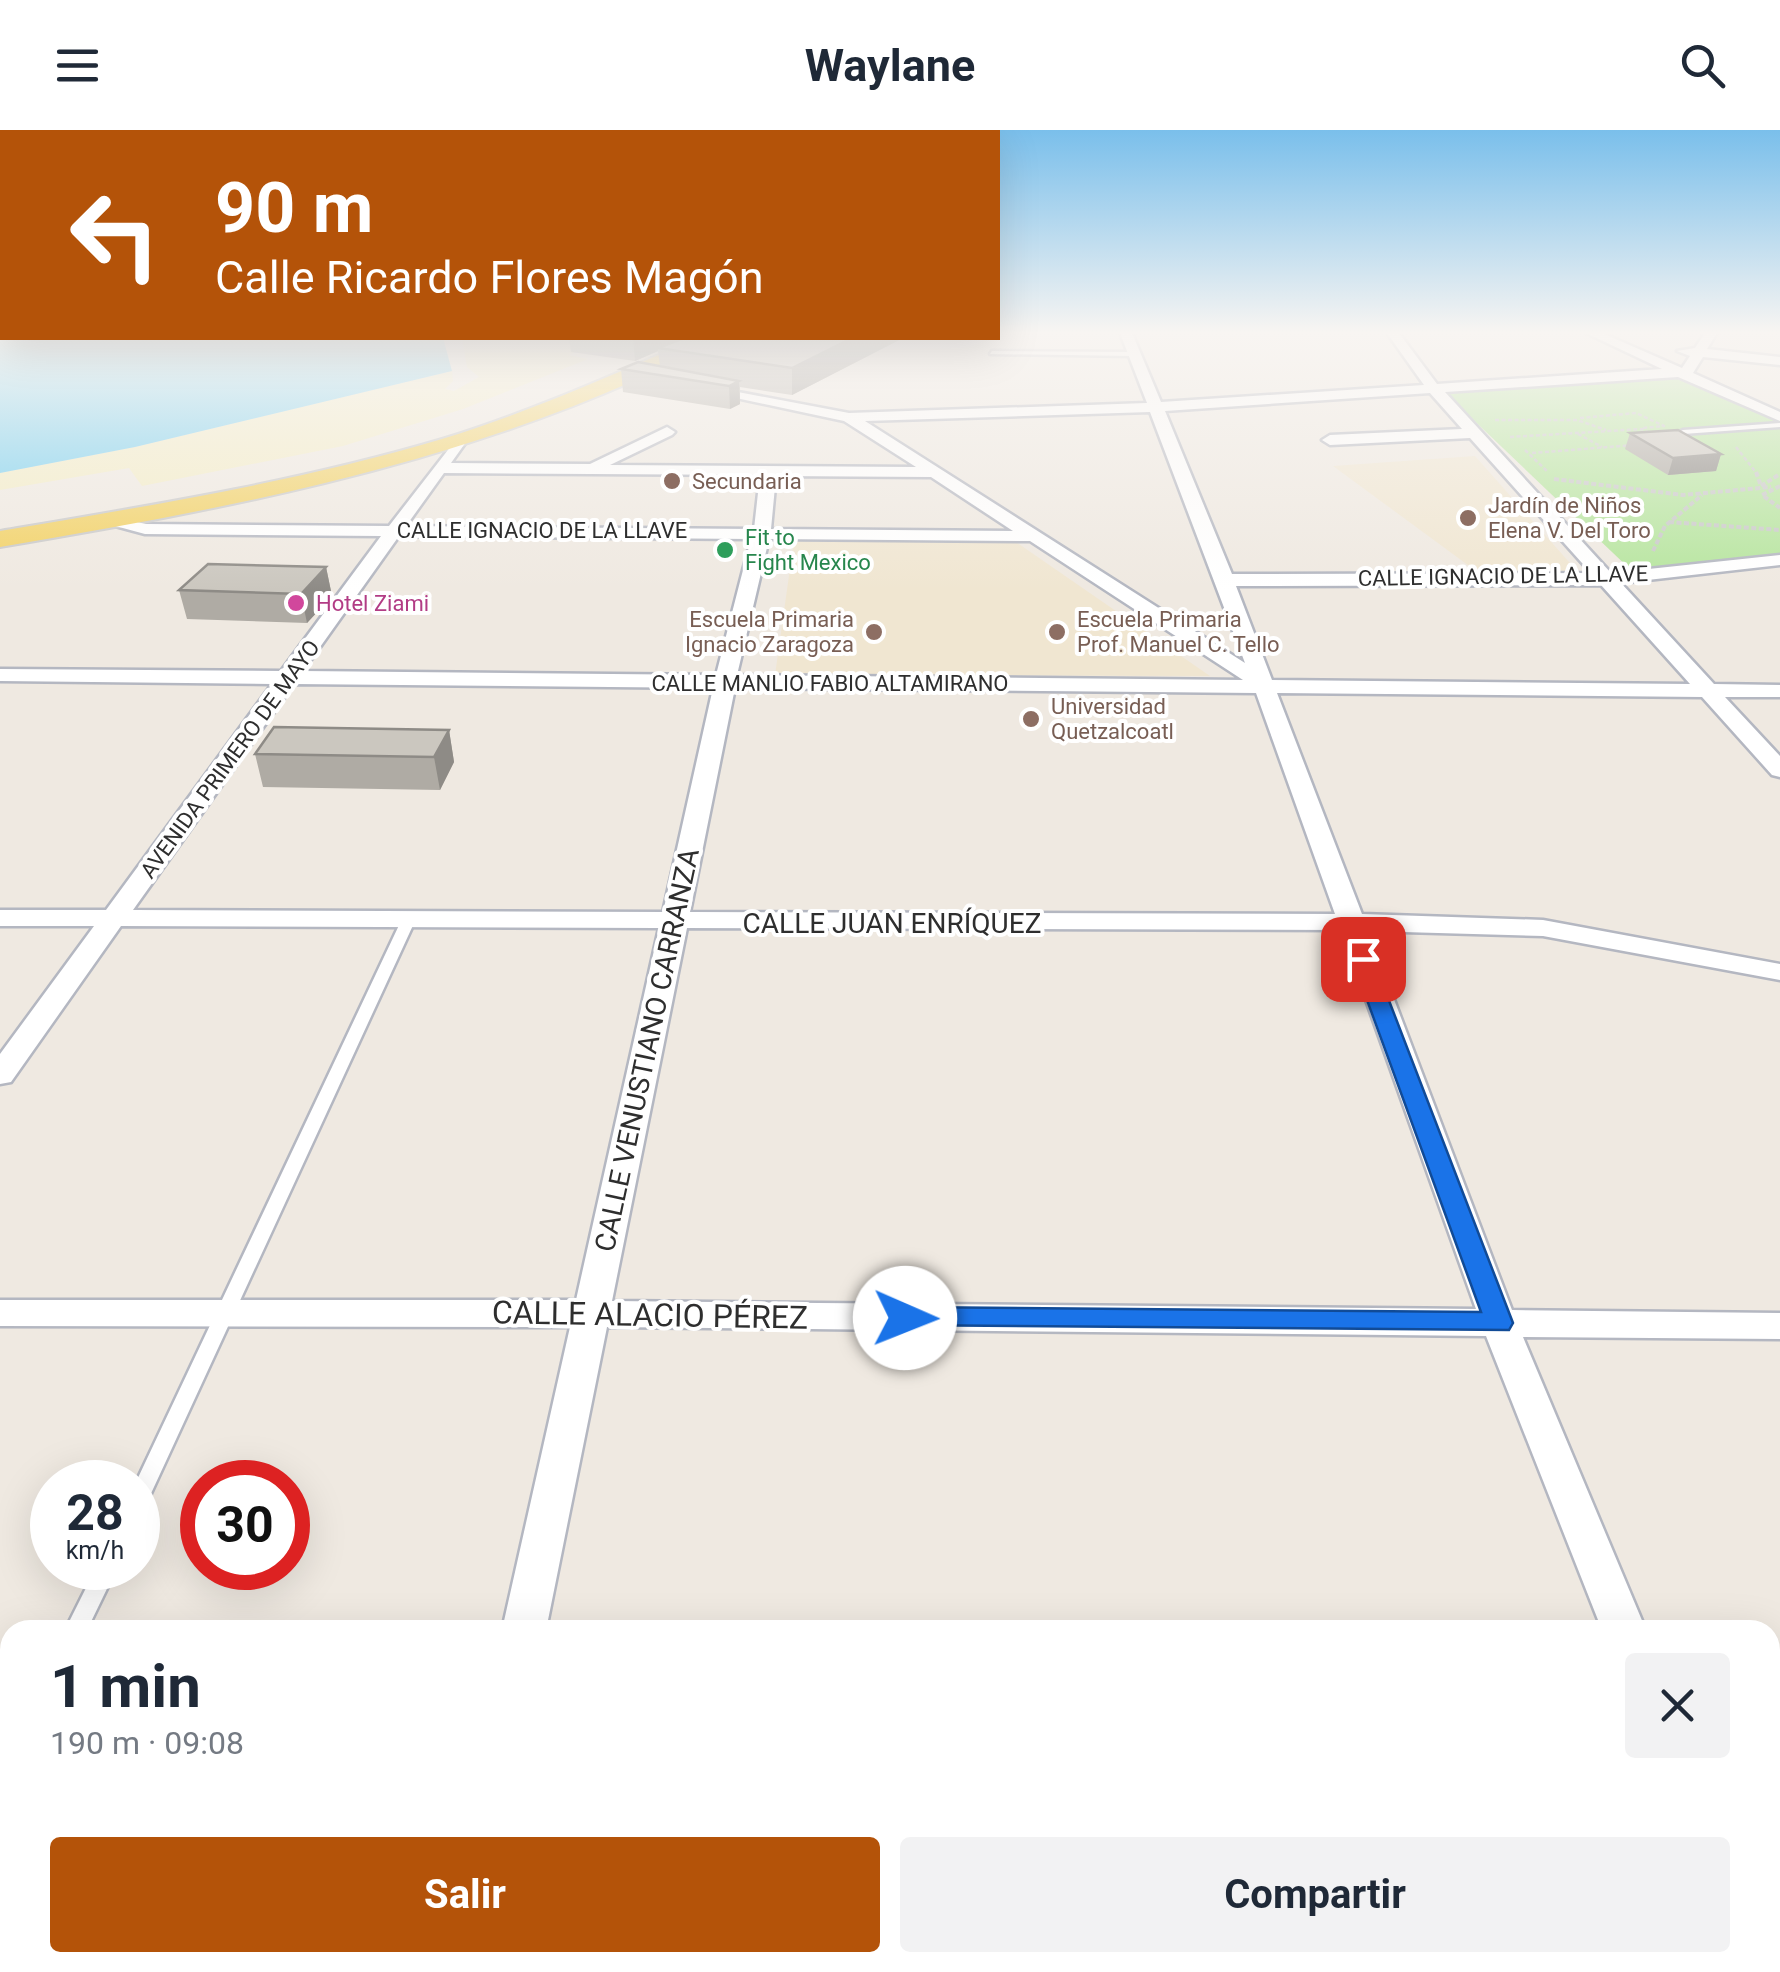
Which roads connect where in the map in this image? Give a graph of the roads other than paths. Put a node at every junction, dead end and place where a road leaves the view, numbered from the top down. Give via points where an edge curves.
1 (494, 419) edge
2 (516, 419) edge
3 (854, 419) edge
4 (1161, 419) edge
5 (1461, 419) edge
6 (1780, 425) edge
7 (1469, 427) junction
8 (667, 432) dead end
9 (1683, 432) edge
10 (1330, 440) dead end
11 (458, 442) junction
12 (442, 468) junction
13 (586, 469) junction
14 (769, 470) junction
15 (939, 472) junction
16 (114, 520) junction
17 (396, 529) junction
18 (762, 531) junction
19 (2, 534) edge
20 (1032, 536) junction
21 (1780, 560) edge
22 (1609, 578) junction
23 (1225, 580) junction
24 (0, 675) edge
25 (287, 681) junction
26 (726, 683) junction
27 (1262, 683) junction
28 (1710, 690) junction
29 (1780, 691) edge
30 (1780, 770) edge
31 (0, 918) edge
32 (113, 918) junction
33 (408, 921) junction
34 (1349, 922) junction
35 (676, 923) junction
36 (1780, 972) edge
37 (0, 1075) edge
38 (227, 1310) junction
39 (0, 1312) edge
40 (589, 1315) junction
41 (1499, 1323) junction
42 (1780, 1326) edge
43 (157, 1460) edge
44 (95, 1590) edge
45 (81, 1620) edge
46 (526, 1620) edge
47 (1620, 1620) edge

1 - 19 main road via 411,448 282,479
2 - 11 main road
3 - 15 street
4 - 23 street
5 - 7 street
6 - 9 lane
7 - 10 street
7 - 22 street
8 - 13 street
11 - 12 street, AVENIDA PRIMERO DE MAYO
11 - 16 main road via 330,478
12 - 13 street
12 - 17 street, AVENIDA PRIMERO DE MAYO
13 - 14 street
14 - 15 street
14 - 18 street, CALLE VENUSTIANO CARRANZA
15 - 20 street
16 - 17 street, CALLE IGNACIO DE LA LLAVE via 144,529
16 - 19 main road
17 - 18 street, CALLE IGNACIO DE LA LLAVE
17 - 25 street, AVENIDA PRIMERO DE MAYO
18 - 20 street, CALLE IGNACIO DE LA LLAVE
18 - 26 street, CALLE VENUSTIANO CARRANZA
20 - 27 street
21 - 22 street, CALLE IGNACIO DE LA LLAVE
22 - 23 street, CALLE IGNACIO DE LA LLAVE
22 - 28 street
23 - 27 street
24 - 25 street, CALLE MANLIO FABIO ALTAMIRANO
25 - 26 street, CALLE MANLIO FABIO ALTAMIRANO
25 - 32 street, AVENIDA PRIMERO DE MAYO
26 - 27 street, CALLE MANLIO FABIO ALTAMIRANO
26 - 35 street, CALLE VENUSTIANO CARRANZA
27 - 28 street, CALLE MANLIO FABIO ALTAMIRANO
27 - 34 street
28 - 29 street, CALLE MANLIO FABIO ALTAMIRANO
28 - 30 street
31 - 32 street, CALLE JUAN ENRÍQUEZ
32 - 33 street, CALLE JUAN ENRÍQUEZ
32 - 37 street, AVENIDA PRIMERO DE MAYO
33 - 35 street, CALLE JUAN ENRÍQUEZ
33 - 38 lane
34 - 35 street, CALLE JUAN ENRÍQUEZ
34 - 36 street, CALLE JUAN ENRÍQUEZ via 1543,928
34 - 41 street
35 - 40 street, CALLE VENUSTIANO CARRANZA
38 - 39 street, CALLE ALACIO PÉREZ
38 - 40 street, CALLE ALACIO PÉREZ
38 - 43 lane
40 - 41 street, CALLE ALACIO PÉREZ
40 - 46 street, CALLE VENUSTIANO CARRANZA
41 - 42 street, CALLE ALACIO PÉREZ
41 - 47 street
44 - 45 lane

